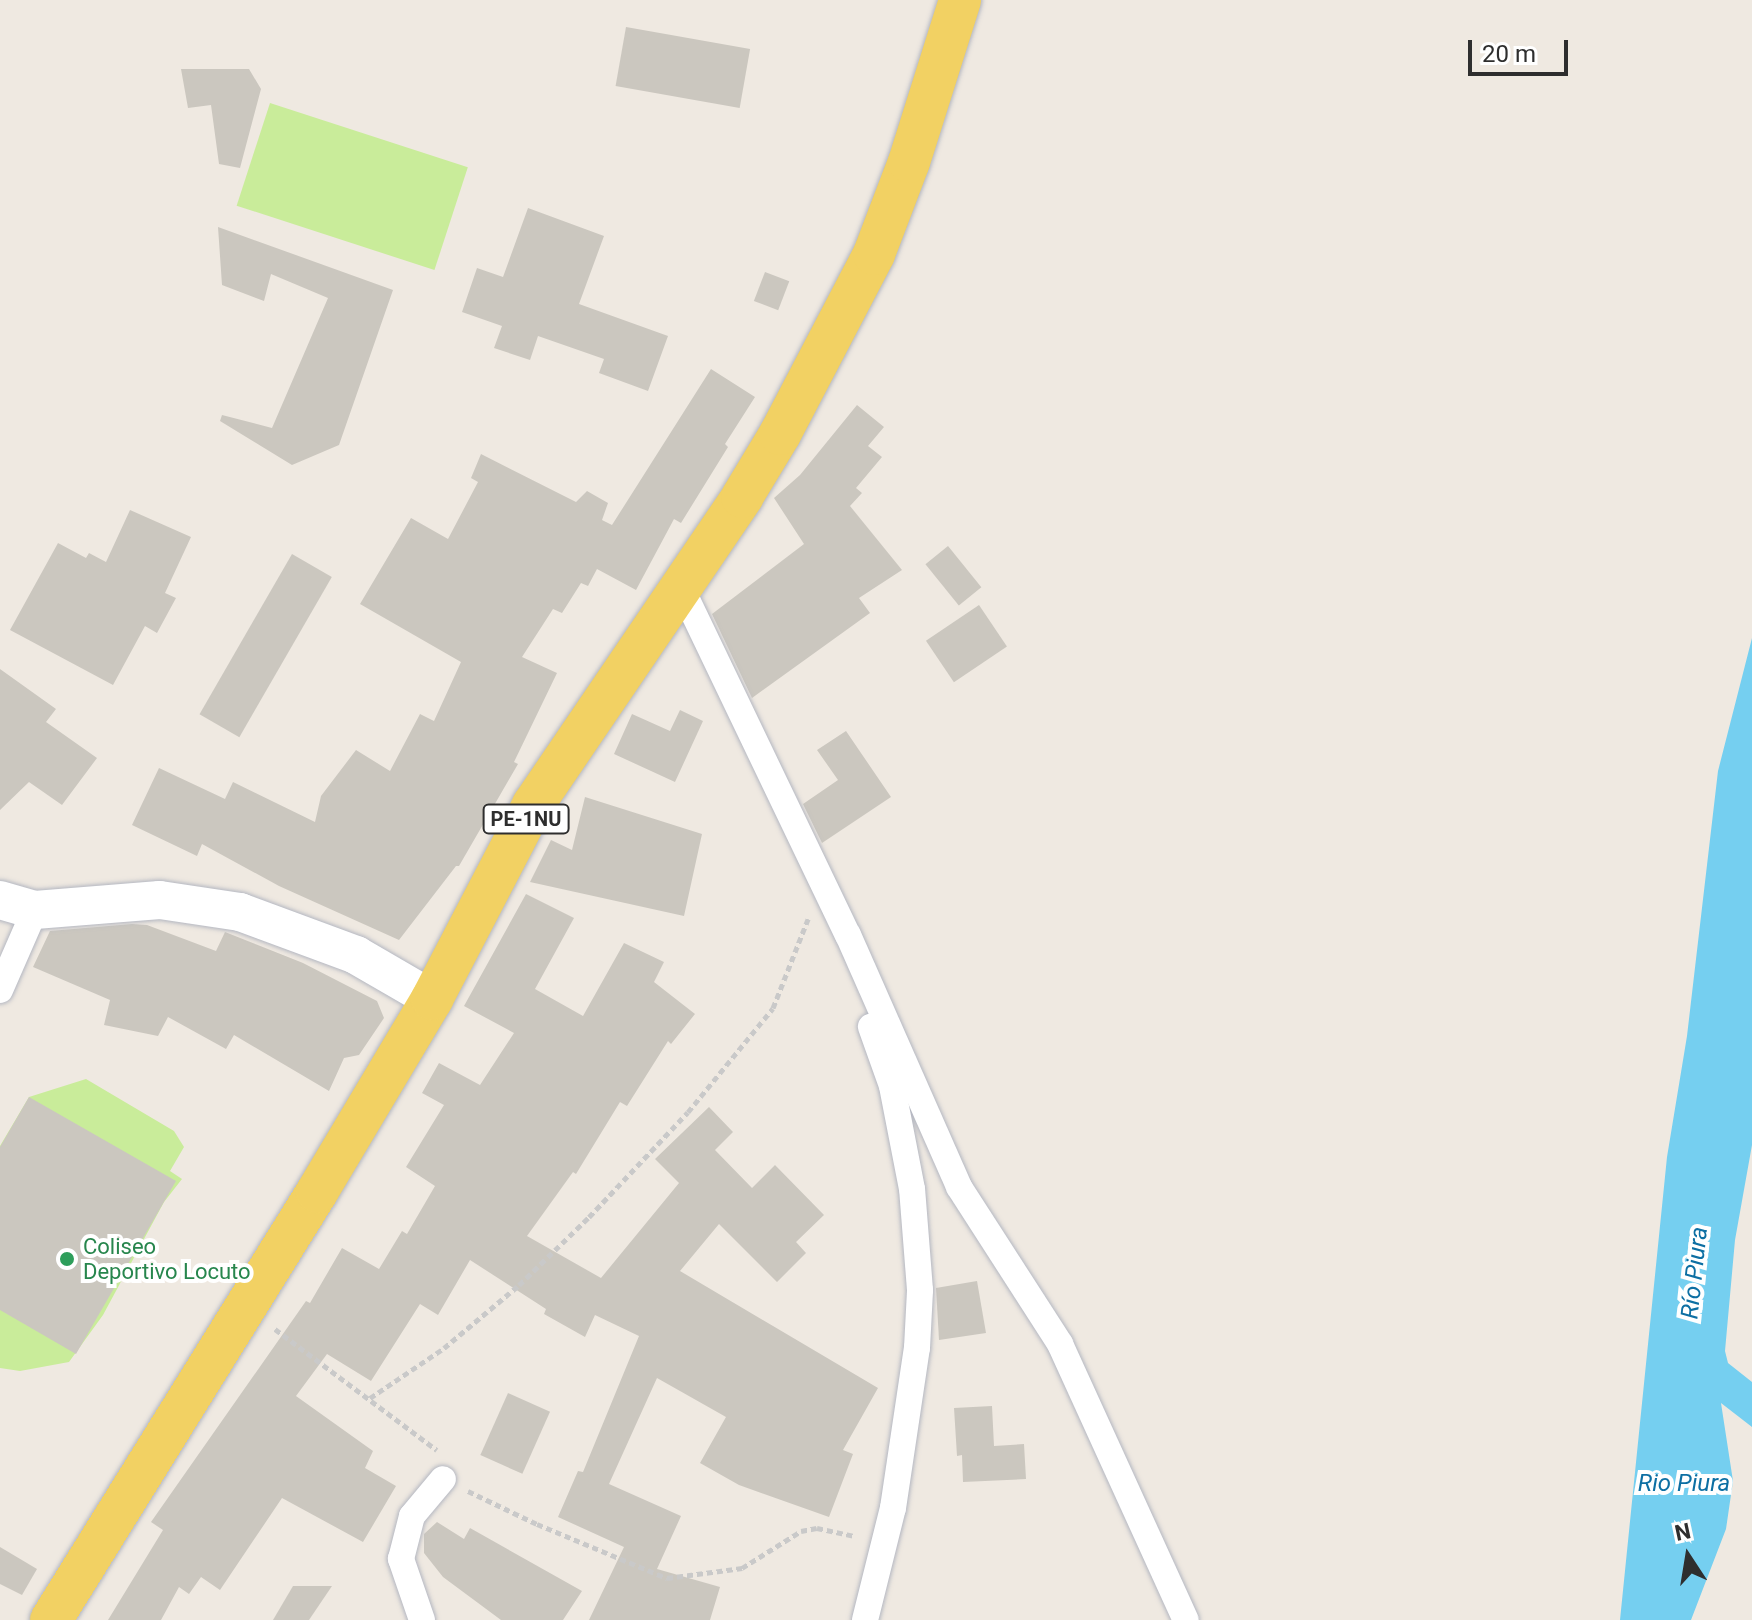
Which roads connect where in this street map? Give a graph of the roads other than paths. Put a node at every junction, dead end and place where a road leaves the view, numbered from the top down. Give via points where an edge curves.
1 (960, 0) edge
2 (680, 585) junction
3 (18, 905) edge
4 (848, 935) junction
5 (0, 990) edge
6 (432, 999) junction
7 (443, 1479) road end
8 (51, 1620) edge
9 (422, 1620) edge
10 (865, 1620) edge
11 (1186, 1620) edge

1 - 2 main road, PE-1NU via 909,162 842,321 742,497
2 - 4 street
2 - 6 main road, PE-1NU via 533,805
3 - 5 street
3 - 6 main road via 160,900 240,912 356,955
4 - 10 street via 895,1100 912,1189 920,1290 917,1348 893,1508
4 - 11 street via 959,1187 1060,1344
6 - 8 main road, PE-1NU
7 - 9 street via 412,1516 401,1559

